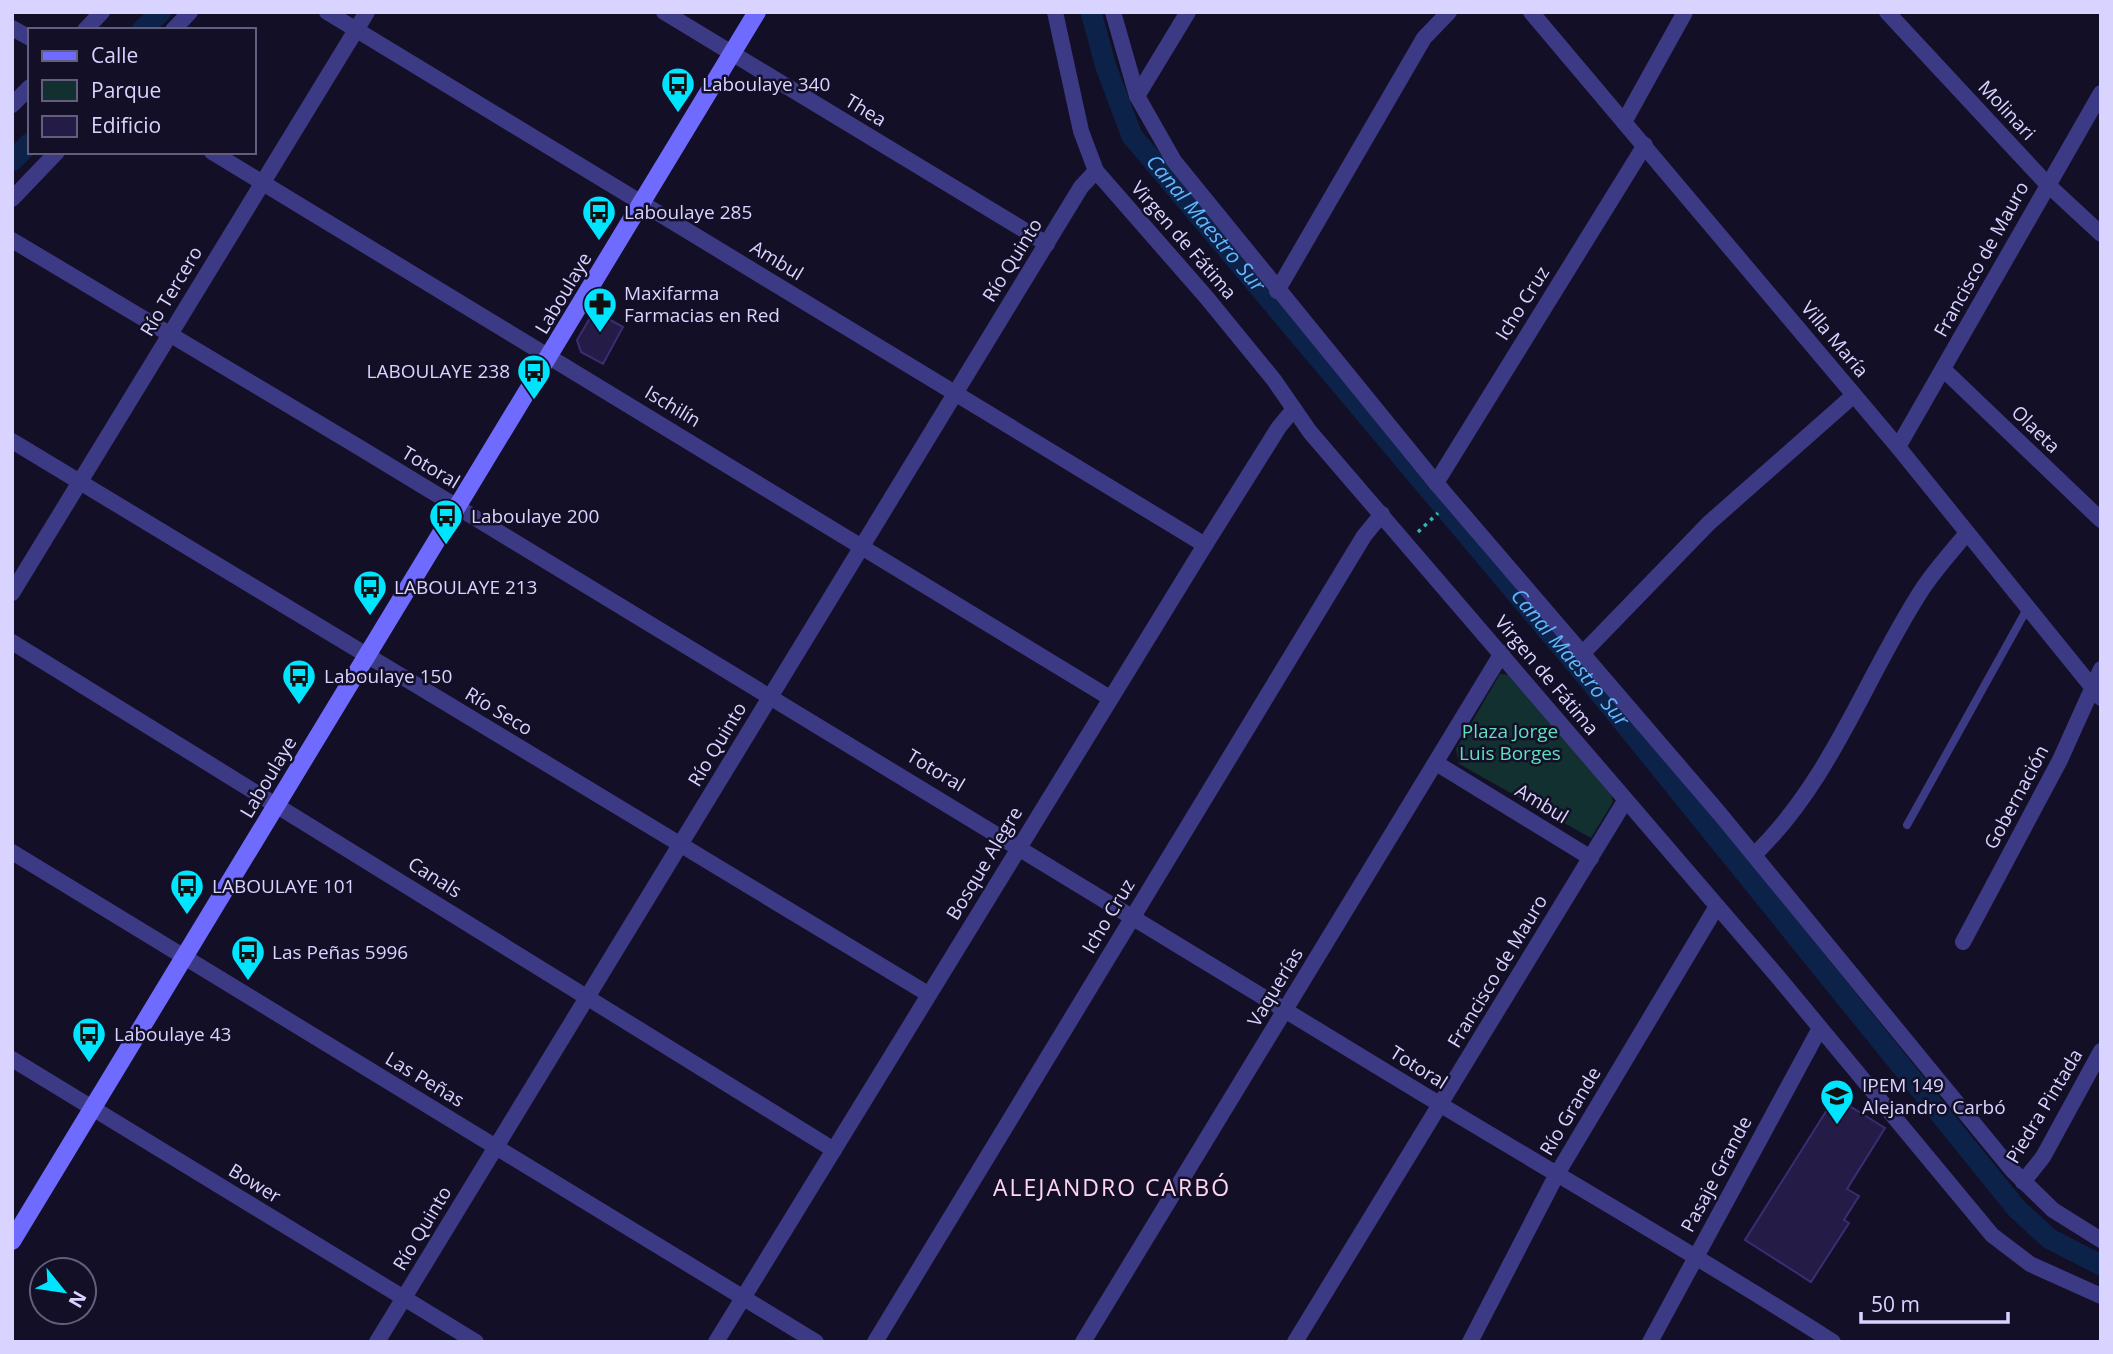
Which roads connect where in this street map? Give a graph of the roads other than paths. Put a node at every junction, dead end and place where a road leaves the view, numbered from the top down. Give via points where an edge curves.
1 (102, 12) edge
2 (190, 12) edge
3 (327, 12) edge
4 (367, 12) edge
5 (664, 12) edge
6 (757, 12) edge
7 (1055, 12) edge
8 (1113, 12) edge
9 (1188, 12) edge
10 (1449, 12) edge
11 (1531, 12) edge
12 (1685, 12) edge
13 (1887, 12) edge
14 (12, 28) edge
15 (87, 28) edge
16 (175, 28) edge
17 (356, 30) junction
18 (28, 37) edge
19 (732, 53) junction
20 (28, 90) edge
21 (2101, 93) edge
22 (1137, 96) junction
23 (12, 106) edge
24 (1624, 122) junction
25 (1645, 145) junction
26 (55, 154) edge
27 (215, 154) edge
28 (1096, 170) junction
29 (263, 182) junction
30 (2047, 184) junction
31 (12, 199) edge
32 (642, 203) junction
33 (2101, 234) edge
34 (12, 240) edge
35 (1046, 244) junction
36 (1277, 291) junction
37 (170, 334) junction
38 (550, 356) junction
39 (1943, 369) junction
40 (955, 392) junction
41 (1854, 396) junction
42 (1294, 410) junction
43 (12, 441) edge
44 (1898, 447) junction
45 (80, 481) junction
46 (1436, 483) junction
47 (458, 508) junction
48 (1382, 514) junction
49 (2101, 520) edge
50 (1966, 533) junction
51 (1205, 545) junction
52 (862, 546) junction
53 (12, 593) edge
54 (2027, 609) junction
55 (12, 642) edge
56 (1502, 653) junction
57 (1582, 654) junction
58 (366, 655) junction
59 (2101, 669) edge
60 (2096, 693) edge
61 (772, 694) junction
62 (1110, 698) junction
63 (1436, 763) junction
64 (1625, 801) junction
65 (276, 804) junction
66 (1907, 825) dead end
67 (680, 845) junction
68 (1019, 845) junction
69 (12, 852) edge
70 (1754, 855) junction
71 (1591, 858) junction
72 (1717, 906) junction
73 (1133, 916) junction
74 (1963, 942) dead end
75 (185, 957) junction
76 (929, 994) junction
77 (587, 996) junction
78 (1286, 1010) junction
79 (1820, 1028) junction
80 (2101, 1051) edge
81 (12, 1059) edge
82 (1440, 1104) junction
83 (93, 1109) junction
84 (496, 1147) junction
85 (834, 1150) junction
86 (1557, 1174) junction
87 (2023, 1182) junction
88 (2101, 1240) edge
89 (12, 1241) edge
90 (1696, 1255) junction
91 (2101, 1296) edge
92 (404, 1298) junction
93 (743, 1298) junction
94 (377, 1342) edge
95 (476, 1342) edge
96 (716, 1342) edge
97 (816, 1342) edge
98 (875, 1342) edge
99 (1083, 1342) edge
100 (1295, 1342) edge
101 (1470, 1342) edge
102 (1650, 1342) edge
103 (1833, 1342) edge

1 - 15 street
2 - 16 street
3 - 17 street, Ambul
4 - 17 street, Río Tercero
5 - 19 street, Thea
6 - 19 main road, Laboulaye
7 - 28 street, Virgen de Fátima via 1081,131
8 - 22 street, Virgen de Fátima
9 - 22 street
10 - 36 street via 1424,38
11 - 24 street, Villa María
12 - 24 street
13 - 30 street, Molinari
14 - 18 street
17 - 29 street, Río Tercero
17 - 32 street, Ambul
19 - 32 main road, Laboulaye
19 - 35 street, Thea
20 - 23 street
21 - 30 street, Francisco de Mauro
22 - 36 street, Virgen de Fátima via 1174,161
24 - 25 street, Villa María
25 - 41 street, Villa María
25 - 46 street, Icho Cruz
26 - 31 street
27 - 29 street, Ischilín
28 - 35 street, Río Quinto
28 - 42 street, Virgen de Fátima via 1207,298
29 - 37 street, Río Tercero
29 - 38 street, Ischilín
30 - 33 street, Molinari
30 - 39 street, Francisco de Mauro
32 - 38 main road, Laboulaye
32 - 40 street, Ambul
34 - 37 street, Totoral
35 - 40 street, Río Quinto
36 - 46 street, Virgen de Fátima
37 - 45 street, Río Tercero
37 - 47 street, Totoral
38 - 47 main road, Laboulaye
38 - 52 street, Ischilín
39 - 44 street, Francisco de Mauro
39 - 49 street, Olaeta
40 - 51 street, Ambul
40 - 52 street, Río Quinto
41 - 44 street, Villa María
41 - 57 street via 1709,523
42 - 48 street, Virgen de Fátima
42 - 51 street, Bosque Alegre
43 - 45 street, Río Seco
44 - 50 street, Villa María
45 - 53 street, Río Tercero
45 - 58 street, Río Seco
46 - 57 street, Virgen de Fátima
47 - 58 main road, Laboulaye
47 - 61 street, Totoral
48 - 56 street, Virgen de Fátima
48 - 73 street, Icho Cruz via 1364,536
50 - 54 street, Villa María
50 - 70 street via 1922,590 1827,762 1780,830
51 - 62 street, Bosque Alegre
52 - 61 street, Río Quinto
52 - 62 street, Ischilín
54 - 60 street, Villa María
54 - 66 lane
55 - 65 street, Canals
56 - 63 street, Vaquerías
56 - 64 street, Virgen de Fátima
57 - 70 street, Virgen de Fátima
58 - 65 main road, Laboulaye
58 - 67 street, Río Seco
59 - 60 street, Gobernación
60 - 74 street, Gobernación
61 - 67 street, Río Quinto
61 - 68 street, Totoral
62 - 68 street, Bosque Alegre
63 - 71 street, Ambul
63 - 78 street, Vaquerías
64 - 71 street, Francisco de Mauro
64 - 72 street, Virgen de Fátima
65 - 75 main road, Laboulaye
65 - 77 street, Canals
67 - 76 street, Río Seco
67 - 77 street, Río Quinto
68 - 73 street, Totoral
68 - 76 street, Bosque Alegre
69 - 75 street, Las Peñas
70 - 87 street, Virgen de Fátima
71 - 82 street, Francisco de Mauro
72 - 79 street, Virgen de Fátima
72 - 86 street, Río Grande
73 - 78 street, Totoral
73 - 98 street, Icho Cruz
75 - 83 main road, Laboulaye
75 - 84 street, Las Peñas
76 - 85 street, Bosque Alegre
77 - 84 street, Río Quinto
77 - 85 street, Canals
78 - 82 street, Totoral
78 - 99 street, Vaquerías
79 - 90 street, Pasaje Grande
79 - 91 street, Virgen de Fátima via 1992,1236 2030,1264
80 - 87 street, Piedra Pintada via 2043,1157
81 - 83 street, Bower
82 - 86 street, Totoral
82 - 100 street, Francisco de Mauro
83 - 89 main road, Laboulaye
83 - 92 street, Bower
84 - 92 street, Río Quinto
84 - 93 street, Las Peñas
85 - 93 street, Bosque Alegre
86 - 90 street, Totoral
86 - 101 street, Río Grande
87 - 88 street, Virgen de Fátima via 2053,1210
90 - 102 street, Pasaje Grande
90 - 103 street, Totoral
92 - 94 street, Río Quinto
92 - 95 street, Bower
93 - 96 street, Bosque Alegre
93 - 97 street, Las Peñas

